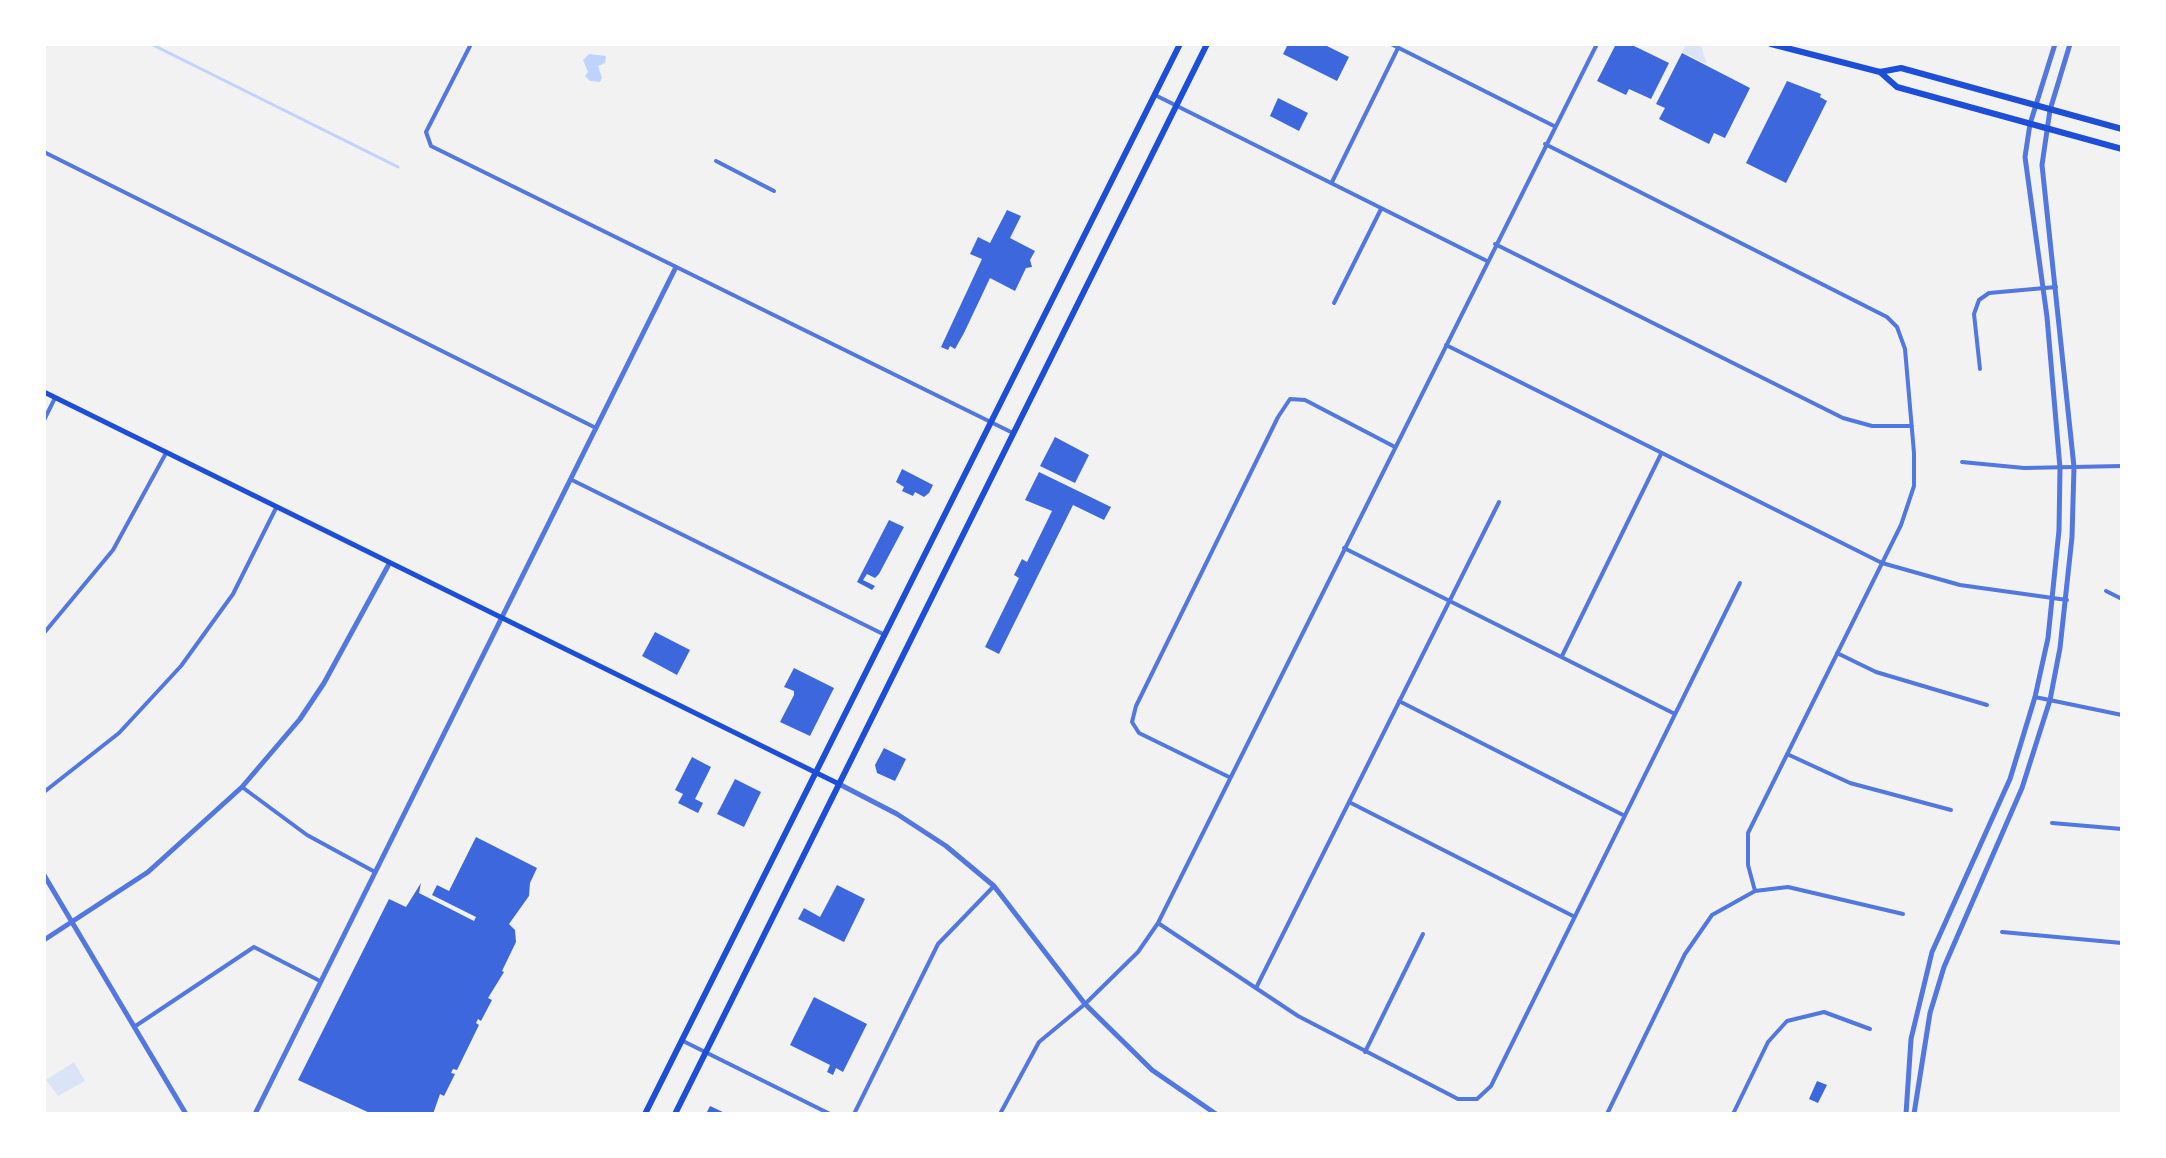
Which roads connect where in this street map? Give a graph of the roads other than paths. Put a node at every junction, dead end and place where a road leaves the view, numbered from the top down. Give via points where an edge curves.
1 (471, 44) edge
2 (1180, 44) edge
3 (1207, 44) edge
4 (1391, 44) edge
5 (1597, 44) edge
6 (1771, 44) edge
7 (2055, 44) edge
8 (2070, 44) edge
9 (1398, 48) junction
10 (1880, 72) junction
11 (1155, 95) junction
12 (1176, 106) junction
13 (2036, 107) junction
14 (2050, 110) junction
15 (2030, 124) junction
16 (1554, 126) junction
17 (2046, 128) junction
18 (2122, 129) edge
19 (1545, 144) junction
20 (2122, 149) edge
21 (44, 152) edge
22 (716, 161) dead end
23 (1331, 183) junction
24 (774, 191) dead end
25 (1381, 209) junction
26 (1495, 244) junction
27 (1487, 261) junction
28 (675, 269) junction
29 (2056, 287) junction
30 (2043, 288) junction
31 (1334, 303) dead end
32 (1446, 345) junction
33 (1980, 369) dead end
34 (44, 392) edge
35 (55, 398) junction
36 (44, 420) edge
37 (991, 422) junction
38 (1912, 426) junction
39 (596, 428) junction
40 (1013, 433) junction
41 (1395, 447) junction
42 (166, 453) junction
43 (1661, 454) junction
44 (1962, 462) dead end
45 (2122, 466) edge
46 (2074, 467) junction
47 (2060, 468) junction
48 (572, 480) junction
49 (1499, 502) dead end
50 (276, 508) junction
51 (1344, 548) junction
52 (1882, 563) junction
53 (389, 564) junction
54 (1740, 583) dead end
55 (2106, 591) dead end
56 (2053, 598) junction
57 (2122, 599) edge
58 (2067, 600) junction
59 (1448, 601) junction
60 (501, 618) junction
61 (44, 633) edge
62 (885, 635) junction
63 (1837, 653) junction
64 (1562, 656) junction
65 (2035, 697) junction
66 (2050, 700) junction
67 (1399, 701) junction
68 (1987, 705) dead end
69 (1673, 713) junction
70 (2122, 715) edge
71 (1787, 754) junction
72 (816, 773) junction
73 (1229, 777) junction
74 (839, 784) junction
75 (242, 787) junction
76 (44, 792) edge
77 (1349, 802) junction
78 (1951, 810) dead end
79 (1623, 815) junction
80 (2052, 823) dead end
81 (2122, 829) edge
82 (376, 873) junction
83 (44, 875) edge
84 (994, 886) junction
85 (1755, 891) junction
86 (1903, 914) dead end
87 (1573, 916) junction
88 (73, 923) junction
89 (1158, 923) junction
90 (2002, 932) dead end
91 (1423, 934) dead end
92 (44, 940) edge
93 (2122, 943) edge
94 (320, 981) junction
95 (1256, 988) junction
96 (1085, 1004) junction
97 (134, 1027) junction
98 (1870, 1029) dead end
99 (681, 1040) junction
100 (1365, 1052) junction
101 (706, 1053) junction
102 (186, 1114) edge
103 (255, 1114) edge
104 (645, 1114) edge
105 (675, 1114) edge
106 (830, 1114) edge
107 (854, 1114) edge
108 (1000, 1114) edge
109 (1216, 1114) edge
110 (1607, 1114) edge
111 (1733, 1114) edge
112 (1906, 1114) edge
113 (1914, 1114) edge

1 - 28 street via 426,132 431,146
2 - 11 main road
3 - 12 main road
4 - 9 street
5 - 16 street
6 - 10 main road
7 - 13 street
8 - 14 street
9 - 16 street
9 - 23 street
10 - 13 main road via 1901,68
10 - 15 main road via 1897,87
11 - 12 street
11 - 37 main road
12 - 23 street
12 - 40 main road
13 - 14 main road
13 - 15 street
14 - 17 street
14 - 18 main road
15 - 17 main road
15 - 30 street via 2025,157
16 - 19 street
17 - 20 main road
17 - 29 street via 2042,165
19 - 26 street
19 - 38 street via 1874,308 1903,340
21 - 39 street
22 - 24 street
23 - 25 street
25 - 27 street
25 - 31 street
26 - 27 street
26 - 38 street via 1843,418 1872,426
27 - 32 street
28 - 37 street
28 - 39 street
29 - 30 street
29 - 46 street
30 - 33 street via 1989,293 1979,300 1974,314
30 - 47 street
32 - 41 street
32 - 43 street
34 - 35 main road
35 - 36 street
35 - 42 main road
37 - 40 street
37 - 62 main road
38 - 52 street via 1911,497
39 - 48 street
40 - 74 main road
41 - 51 street
41 - 73 street via 1305,400 1290,399 1278,417 1132,722 1139,733
42 - 50 main road
42 - 61 street via 113,550
43 - 52 street
43 - 64 street
44 - 47 street
45 - 46 street
46 - 47 street
46 - 58 street
47 - 56 street
48 - 60 street
48 - 62 street
49 - 59 street
50 - 53 main road
50 - 76 street via 233,594 181,666 119,733
51 - 59 street
51 - 73 street
52 - 56 street via 1960,585
52 - 63 street
53 - 60 main road
53 - 75 street via 324,683
54 - 69 street
55 - 57 street
56 - 58 street
56 - 65 street
58 - 66 street
59 - 64 street
59 - 67 street
60 - 72 main road
60 - 82 street
62 - 72 main road
63 - 68 street via 1876,672
63 - 71 street
64 - 69 street
65 - 66 street
65 - 112 street via 2010,779 1932,952 1911,1039
66 - 70 street
66 - 113 street via 2022,788 1944,967 1930,1013
67 - 77 street
67 - 79 street
69 - 79 street
71 - 78 street via 1850,783
71 - 85 street via 1748,833
72 - 74 main road
72 - 99 main road
73 - 89 street
74 - 84 street via 946,846
74 - 101 main road
75 - 82 street via 307,835
75 - 88 street via 170,855
77 - 87 street
77 - 95 street
79 - 87 street
80 - 81 street
82 - 94 street
83 - 88 street
84 - 96 street
84 - 107 street via 938,944
85 - 86 street via 1788,887
85 - 110 street via 1712,915 1685,954
87 - 100 street via 1491,1086 1477,1099 1458,1099
88 - 92 street
88 - 97 street
89 - 95 street
89 - 96 street via 1138,952
90 - 93 street
91 - 100 street
94 - 97 street via 254,947
94 - 103 street
95 - 100 street
96 - 108 street via 1039,1042
96 - 109 street via 1152,1070
97 - 102 street
98 - 111 street via 1824,1012 1787,1021 1768,1042
99 - 101 street
99 - 104 main road
101 - 105 main road
101 - 106 street

